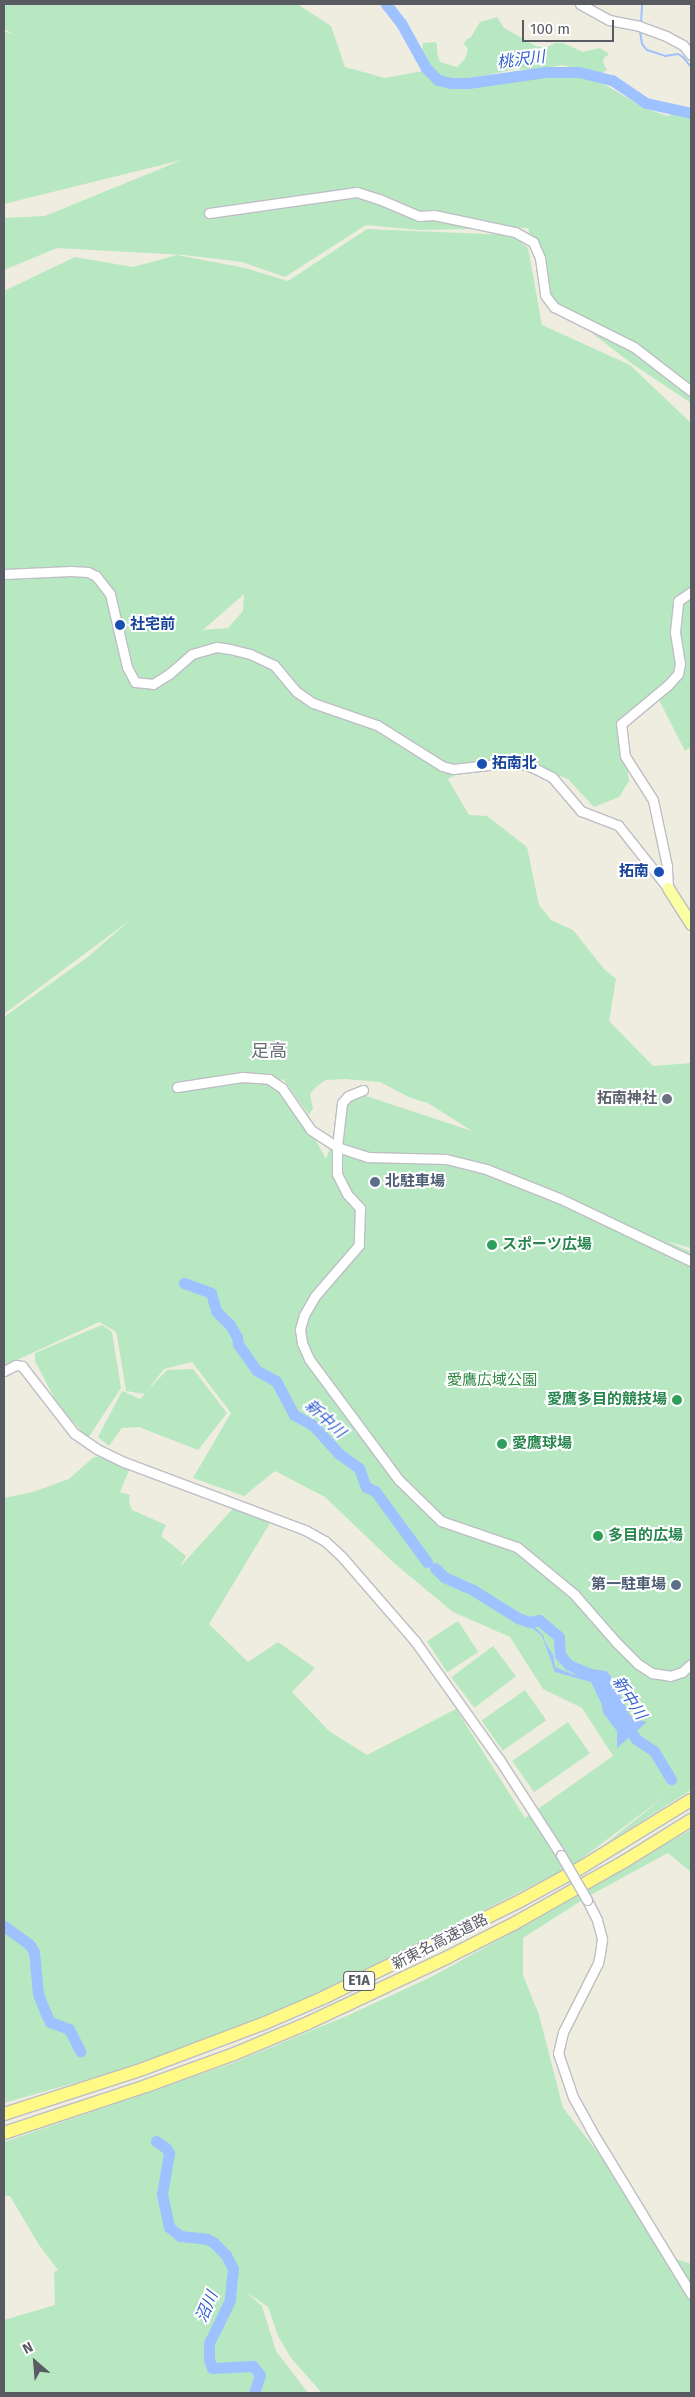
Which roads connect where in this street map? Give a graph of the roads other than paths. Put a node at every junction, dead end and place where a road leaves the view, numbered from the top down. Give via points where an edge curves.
1 (580, 4) edge
2 (691, 55) edge
3 (209, 213) dead end
4 (691, 391) edge
5 (4, 574) edge
6 (691, 592) edge
7 (668, 888) junction
8 (691, 924) edge
9 (177, 1087) dead end
10 (363, 1090) dead end
11 (337, 1147) junction
12 (691, 1261) edge
13 (4, 1371) edge
14 (691, 1664) edge
15 (691, 1800) edge
16 (691, 1820) edge
17 (4, 2114) edge
18 (4, 2133) edge
19 (691, 2294) edge

1 - 2 street via 609,20 642,26 683,45
3 - 4 street via 357,192 419,216 434,215 515,232 533,242 540,258 546,295 554,307 634,347
5 - 7 street via 88,572 96,576 110,594 127,667 135,682 153,684 192,654 217,648 230,649 274,665 297,692 313,703 377,725 442,766 453,769 516,762 534,768 552,777 580,811 618,825
6 - 7 street via 678,601 674,632 680,664 678,674 621,724 626,756 652,800 667,866
7 - 8 main road
9 - 11 street via 242,1077 269,1078 282,1088 310,1130
10 - 11 street via 348,1096 342,1104
11 - 12 street via 367,1157 446,1159 486,1169 559,1198
11 - 14 street via 337,1174 347,1194 360,1208 359,1244 315,1296 304,1315 300,1329 309,1359 399,1480 441,1521 517,1547 574,1594 616,1642 652,1673 670,1676
13 - 19 street, bridge via 16,1365 22,1366 74,1433 96,1450 305,1530 324,1541 343,1558 414,1641 499,1759 561,1855 597,1920 602,1939 598,1963 563,2032 558,2053 573,2097 591,2130
15 - 17 highway, 新東名高速道路 / E1A via 520,1901 323,1998 143,2069
16 - 18 highway, 新東名高速道路 / E1A via 515,1923 316,2019 155,2083

